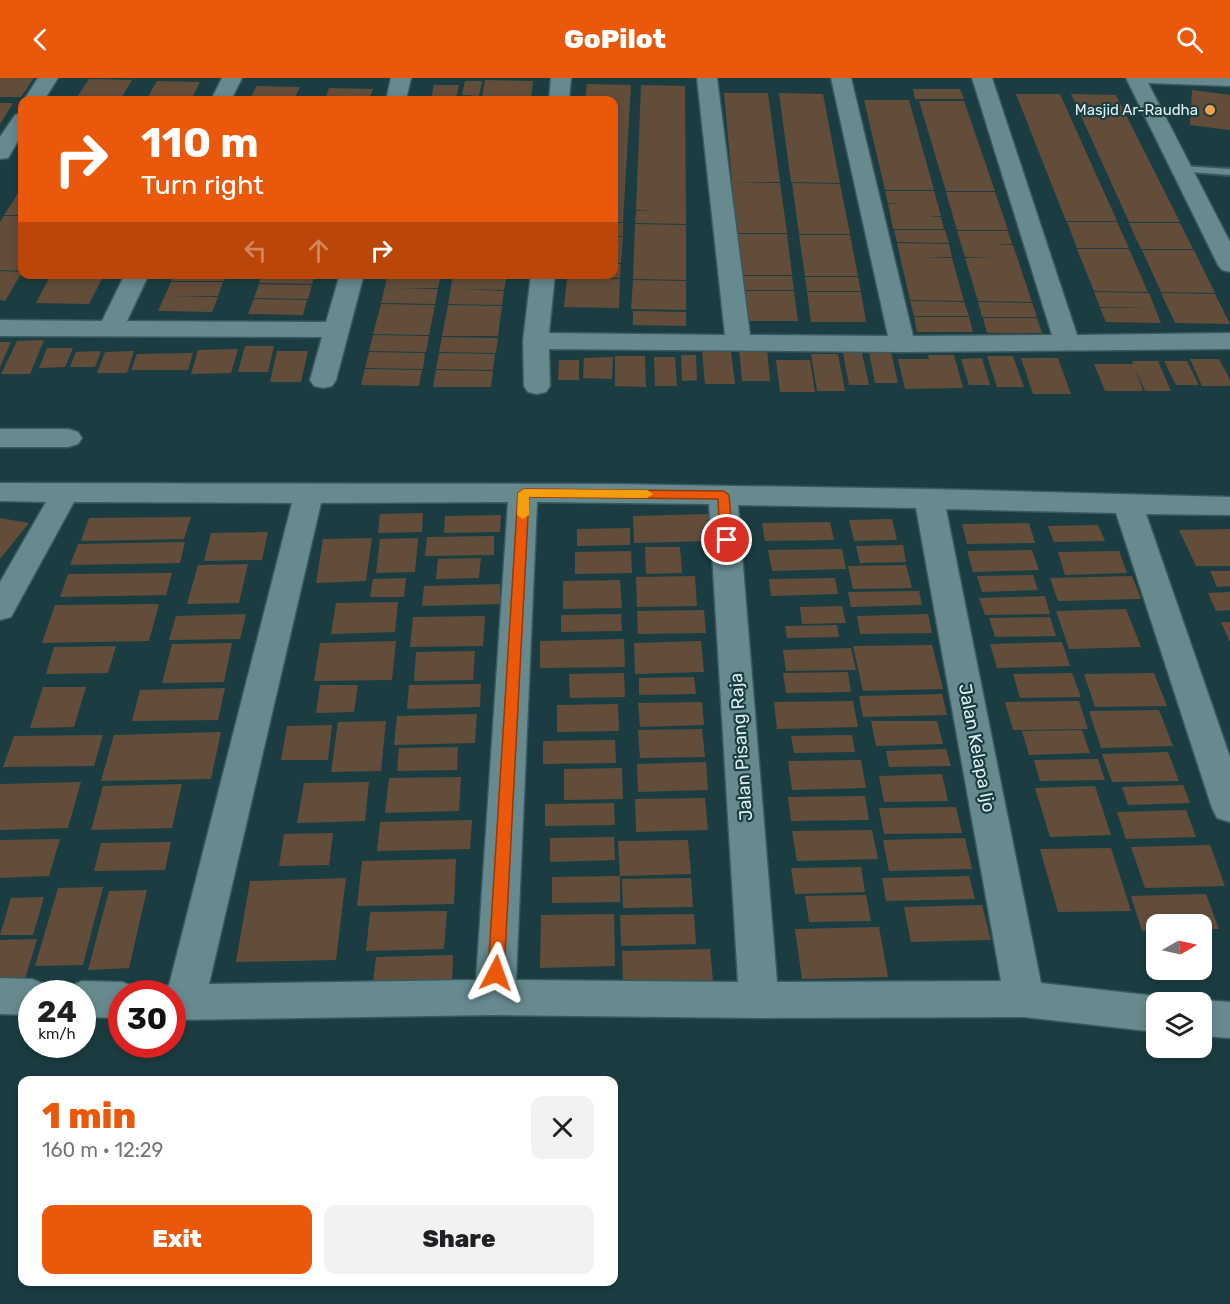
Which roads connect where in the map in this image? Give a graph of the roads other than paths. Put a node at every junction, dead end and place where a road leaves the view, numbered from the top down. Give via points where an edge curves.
1 (48, 78) edge
2 (232, 78) edge
3 (401, 78) edge
4 (561, 78) edge
5 (707, 78) edge
6 (842, 78) edge
7 (982, 78) edge
8 (1136, 78) edge
9 (1153, 78) edge
10 (1230, 80) edge
11 (37, 96) edge
12 (222, 96) edge
13 (397, 96) edge
14 (559, 96) edge
15 (12, 128) edge
16 (0, 153) edge
17 (1182, 169) junction
18 (1230, 172) edge
19 (1230, 265) edge
20 (135, 279) edge
21 (351, 279) edge
22 (542, 279) edge
23 (0, 328) edge
24 (111, 329) junction
25 (338, 330) junction
26 (536, 341) junction
27 (738, 341) junction
28 (1230, 341) edge
29 (1067, 343) junction
30 (902, 344) junction
31 (323, 380) dead end
32 (537, 386) dead end
33 (0, 438) edge
34 (68, 438) dead end
35 (0, 492) edge
36 (65, 493) junction
37 (524, 493) junction
38 (308, 495) junction
39 (723, 495) junction
40 (929, 498) junction
41 (1128, 504) junction
42 (1230, 506) edge
43 (0, 609) edge
44 (1230, 808) edge
45 (185, 980) edge
46 (0, 996) edge
47 (18, 997) edge
48 (495, 997) junction
49 (1024, 999) junction
50 (759, 1000) junction
51 (186, 1002) edge
52 (1146, 1013) edge
53 (1212, 1019) edge
54 (1230, 1020) edge

1 - 11 street
2 - 12 street
3 - 13 street
4 - 14 street
5 - 27 street
6 - 30 street
7 - 29 street
8 - 17 street
9 - 10 street
15 - 16 street
17 - 18 lane
17 - 19 street
20 - 24 street
21 - 25 street
22 - 26 street
23 - 24 street
24 - 25 street
25 - 31 street
26 - 27 street
26 - 32 street
27 - 30 street
28 - 29 street
29 - 30 street
33 - 34 street
35 - 36 street
36 - 38 street
36 - 43 street
37 - 38 street
37 - 39 street
37 - 48 street
38 - 45 street
39 - 40 street
39 - 50 street, Jalan Pisang Raja
40 - 41 street
40 - 49 street, Jalan Kelapa Ijo
41 - 42 street
41 - 44 street
46 - 47 street
48 - 50 street
48 - 51 street
49 - 50 street
49 - 52 street
53 - 54 street

